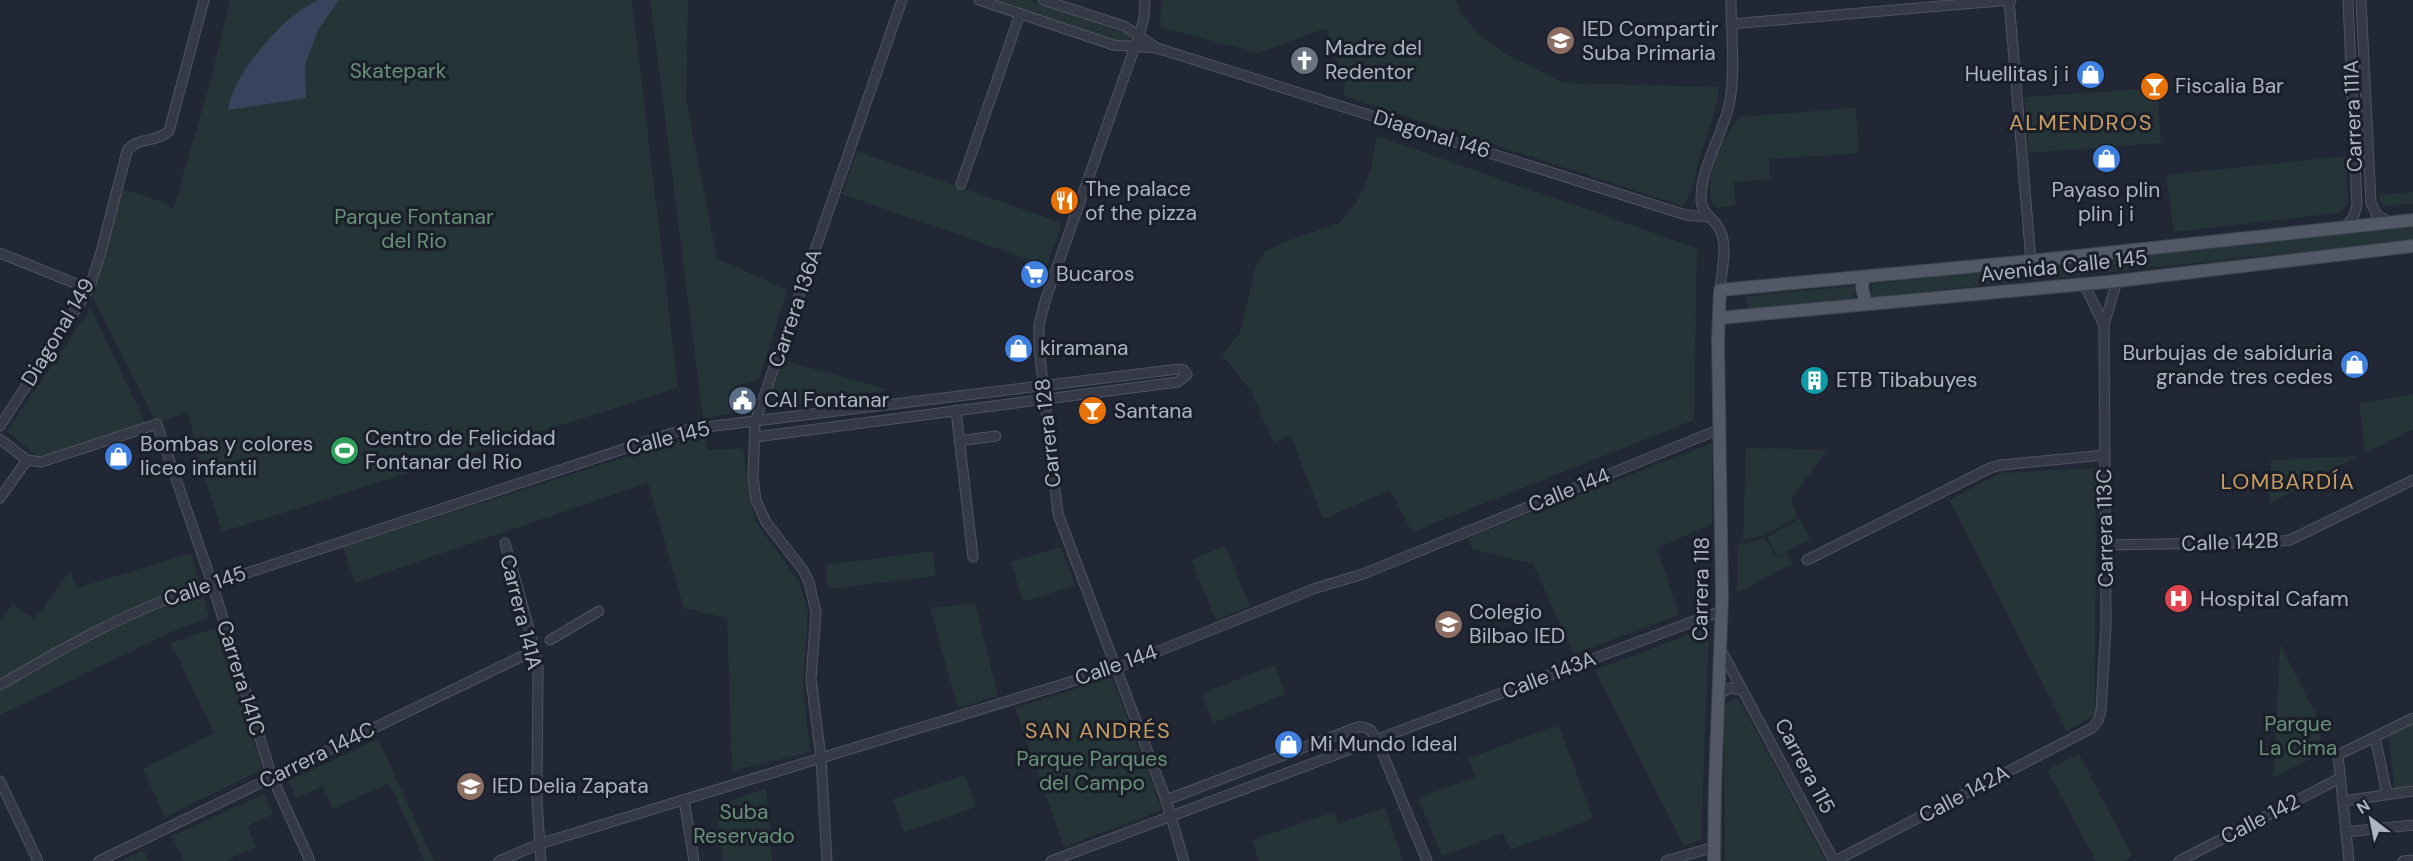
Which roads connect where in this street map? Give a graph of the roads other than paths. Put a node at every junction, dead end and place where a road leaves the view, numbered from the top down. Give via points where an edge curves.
1 (204, 0) edge
2 (902, 0) edge
3 (979, 0) edge
4 (1043, 0) edge
5 (1145, 0) edge
6 (1731, 0) edge
7 (2010, 0) edge
8 (2348, 0) edge
9 (2361, 0) edge
10 (1020, 14) junction
11 (1731, 24) junction
12 (1139, 35) junction
13 (1134, 48) junction
14 (1157, 48) junction
15 (961, 184) dead end
16 (1707, 216) junction
17 (2413, 220) edge
18 (2391, 223) junction
19 (2344, 228) junction
20 (2413, 246) edge
21 (0, 254) edge
22 (2031, 261) junction
23 (1864, 277) junction
24 (2117, 281) junction
25 (2084, 284) junction
26 (89, 289) junction
27 (1720, 290) junction
28 (1866, 304) junction
29 (1719, 318) junction
30 (2104, 325) junction
31 (1043, 384) junction
32 (1044, 399) junction
33 (956, 410) junction
34 (755, 422) junction
35 (0, 426) edge
36 (1720, 429) junction
37 (996, 436) dead end
38 (755, 437) junction
39 (0, 439) edge
40 (959, 441) junction
41 (2104, 455) junction
42 (27, 460) junction
43 (2413, 480) edge
44 (0, 498) edge
45 (505, 543) dead end
46 (2106, 545) junction
47 (973, 557) dead end
48 (1807, 560) dead end
49 (212, 583) junction
50 (1721, 610) junction
51 (598, 611) dead end
52 (550, 640) dead end
53 (1720, 648) junction
54 (535, 650) junction
55 (1116, 668) junction
56 (0, 685) edge
57 (1742, 690) junction
58 (1718, 695) junction
59 (2413, 718) edge
60 (2092, 728) joint
61 (2375, 737) junction
62 (1377, 740) junction
63 (821, 758) junction
64 (272, 777) junction
65 (2340, 778) junction
66 (0, 781) edge
67 (2413, 791) edge
68 (2387, 794) junction
69 (684, 800) junction
70 (1166, 800) junction
71 (2343, 801) junction
72 (1171, 817) junction
73 (2413, 825) edge
74 (2346, 832) junction
75 (539, 844) junction
76 (1714, 847) junction
77 (539, 860) edge
78 (2413, 860) edge
79 (38, 861) edge
80 (99, 861) edge
81 (310, 861) edge
82 (499, 861) edge
83 (694, 861) edge
84 (828, 861) edge
85 (1051, 861) edge
86 (1184, 861) edge
87 (1427, 861) edge
88 (1666, 861) edge
89 (1714, 861) edge
90 (1835, 861) edge
91 (2179, 861) edge
92 (2349, 861) edge
93 (2403, 861) edge

1 - 26 street, Diagonal 149 via 169,131 132,144 126,151
2 - 34 street, Carrera 136A
3 - 10 street, Diagonal 146
4 - 12 street, Diagonal 146 via 1124,26
5 - 12 street, Carrera 128
6 - 11 street
7 - 11 street
7 - 22 street
8 - 19 street, Carrera 111A via 2357,205
9 - 18 street, Carrera 111A via 2371,203 2378,215
10 - 13 street, Diagonal 146 via 1113,45
10 - 15 street
11 - 16 street via 1731,98 1703,182 1701,200
12 - 13 street, Carrera 128
12 - 14 street, Diagonal 146
13 - 14 street, Diagonal 146
13 - 31 street, Carrera 128 via 1041,315 1038,336
14 - 16 street, Diagonal 146 via 1686,215
16 - 27 street via 1722,236
17 - 18 main road, Avenida Calle 145
18 - 19 main road, Avenida Calle 145
19 - 22 main road, Avenida Calle 145
20 - 24 main road, Avenida Calle 145
21 - 26 street
22 - 23 main road, Avenida Calle 145
23 - 27 main road, Avenida Calle 145
23 - 28 main road
24 - 25 main road, Avenida Calle 145
24 - 30 street, Carrera 113C
25 - 28 main road, Avenida Calle 145
25 - 30 street, Carrera 113C
26 - 35 street, Diagonal 149
27 - 29 main road
28 - 29 main road, Avenida Calle 145
29 - 36 main road, Carrera 118
30 - 41 street, Carrera 113C
31 - 32 street, Carrera 128
31 - 32 street, Calle 145 via 1178,369 1187,375 1178,382
31 - 34 street, Calle 145
32 - 33 street, Calle 145
32 - 55 street, Carrera 128 via 1058,514
33 - 38 street, Calle 145
33 - 40 street
34 - 38 street, Carrera 136A
34 - 49 street, Calle 145 via 690,429 654,438
36 - 50 main road, Carrera 118
36 - 55 street, Calle 144 via 1363,574 1316,588
37 - 40 street
38 - 63 street, Carrera 136A via 754,489 760,512 803,570 813,597 817,623 811,679
39 - 42 street
40 - 47 street
41 - 46 street, Carrera 113C
41 - 48 street via 1990,468
42 - 44 street
42 - 49 street, Carrera 141C via 50,461 157,424
43 - 46 street, Calle 142B via 2290,540
45 - 54 street, Carrera 141A
46 - 60 street, Carrera 113C via 2102,711
49 - 56 street, Calle 145 via 123,616
49 - 64 street, Carrera 141C
50 - 53 main road, Carrera 118
50 - 62 street, Calle 143A
51 - 52 street
53 - 57 street, Carrera 115
53 - 58 main road, Carrera 118
54 - 64 street, Carrera 144C
54 - 75 street, Carrera 141A
55 - 63 street, Calle 144
55 - 70 street, Carrera 128
57 - 58 street via 1729,688
57 - 90 street, Carrera 115
58 - 76 main road, Carrera 118
59 - 61 street
60 - 90 street, Calle 142A
61 - 65 street via 2338,755
61 - 68 street
62 - 70 street via 1370,729 1358,727
62 - 72 street, Calle 143A
62 - 87 street
63 - 69 street, Calle 144
63 - 84 street, Carrera 136A
64 - 80 street, Carrera 144C
64 - 81 street, Carrera 141C
65 - 71 street
65 - 91 street, Calle 142
66 - 79 street
67 - 68 street
68 - 71 street
69 - 75 street, Calle 144
69 - 83 street
70 - 72 street, Carrera 128
71 - 74 street
72 - 85 street, Calle 143A
72 - 86 street, Carrera 128
73 - 74 street
74 - 92 street
75 - 77 street, Carrera 141A
75 - 82 street, Calle 144
76 - 88 street
76 - 89 main road, Carrera 118
78 - 93 street

